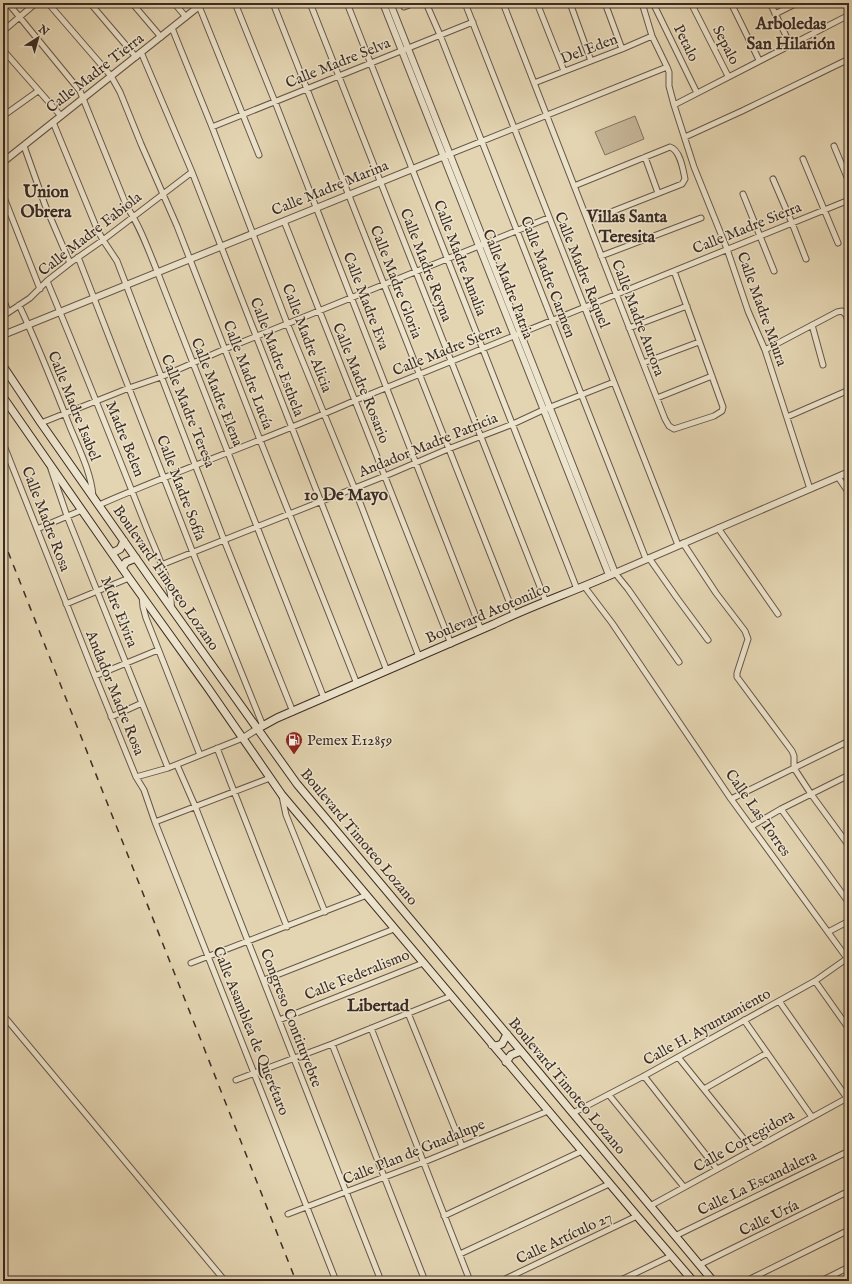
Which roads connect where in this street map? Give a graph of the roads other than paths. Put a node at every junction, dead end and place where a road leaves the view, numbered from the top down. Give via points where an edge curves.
1 (8, 3) edge
2 (36, 3) edge
3 (48, 3) edge
4 (90, 3) edge
5 (132, 3) edge
6 (174, 3) edge
7 (235, 3) edge
8 (273, 3) edge
9 (310, 3) edge
10 (347, 3) edge
11 (383, 3) edge
12 (390, 3) edge
13 (415, 3) edge
14 (426, 3) edge
15 (465, 3) edge
16 (503, 3) edge
17 (537, 3) edge
18 (570, 3) edge
19 (605, 3) edge
20 (642, 3) edge
21 (653, 3) edge
22 (691, 3) edge
23 (731, 3) edge
24 (770, 3) edge
25 (797, 3) edge
26 (201, 4) edge
27 (404, 7) dead end
28 (775, 14) junction
29 (849, 15) edge
30 (20, 17) junction
31 (186, 17) junction
32 (472, 22) junction
33 (172, 28) junction
34 (3, 31) edge
35 (440, 35) junction
36 (652, 36) junction
37 (161, 37) junction
38 (790, 44) junction
39 (408, 48) junction
40 (622, 49) junction
41 (3, 50) edge
42 (402, 51) junction
43 (141, 52) junction
44 (136, 57) junction
45 (849, 59) edge
46 (759, 60) junction
47 (591, 61) junction
48 (371, 63) junction
49 (667, 67) junction
50 (564, 71) junction
51 (111, 76) junction
52 (338, 76) junction
53 (728, 76) junction
54 (534, 83) junction
55 (307, 89) junction
56 (38, 91) junction
57 (697, 93) junction
58 (83, 98) junction
59 (275, 102) junction
60 (674, 105) junction
61 (244, 115) junction
62 (546, 115) junction
63 (3, 116) edge
64 (61, 116) junction
65 (53, 122) junction
66 (212, 127) junction
67 (513, 128) junction
68 (685, 137) junction
69 (481, 141) junction
70 (24, 146) junction
71 (834, 146) dead end
72 (450, 154) junction
73 (259, 155) dead end
74 (443, 156) junction
75 (645, 157) junction
76 (803, 159) dead end
77 (3, 162) edge
78 (413, 169) junction
79 (192, 172) junction
80 (773, 179) dead end
81 (380, 182) junction
82 (849, 182) edge
83 (574, 186) junction
84 (658, 193) junction
85 (162, 194) junction
86 (349, 194) junction
87 (742, 194) dead end
88 (3, 195) edge
89 (849, 200) edge
90 (316, 208) junction
91 (824, 210) junction
92 (134, 216) junction
93 (548, 218) junction
94 (701, 218) dead end
95 (284, 221) junction
96 (588, 221) junction
97 (792, 223) junction
98 (517, 231) junction
99 (253, 234) junction
100 (760, 236) junction
101 (103, 240) junction
102 (838, 243) dead end
103 (482, 245) junction
104 (221, 247) junction
105 (727, 249) junction
106 (601, 256) junction
107 (78, 257) junction
108 (190, 258) junction
109 (447, 259) junction
110 (806, 260) dead end
111 (70, 263) junction
112 (157, 271) junction
113 (674, 271) junction
114 (774, 271) dead end
115 (415, 272) junction
116 (47, 281) junction
117 (384, 284) junction
118 (126, 285) junction
119 (40, 288) junction
120 (616, 294) junction
121 (3, 298) edge
122 (94, 298) junction
123 (351, 298) junction
124 (19, 305) junction
125 (687, 306) junction
126 (584, 307) junction
127 (319, 310) junction
128 (60, 311) junction
129 (8, 312) junction
130 (3, 316) edge
131 (553, 320) junction
132 (28, 324) junction
133 (287, 324) junction
134 (849, 324) edge
135 (812, 325) junction
136 (629, 328) junction
137 (3, 335) edge
138 (517, 335) junction
139 (256, 337) junction
140 (699, 342) junction
141 (225, 349) junction
142 (483, 349) junction
143 (765, 350) junction
144 (451, 362) junction
145 (643, 363) junction
146 (193, 364) junction
147 (823, 365) dead end
148 (3, 366) edge
149 (419, 375) junction
150 (712, 376) junction
151 (161, 377) junction
152 (614, 382) junction
153 (129, 388) junction
154 (387, 388) junction
155 (849, 390) edge
156 (581, 396) junction
157 (3, 397) edge
158 (657, 398) junction
159 (356, 400) junction
160 (96, 401) junction
161 (546, 409) junction
162 (65, 414) junction
163 (324, 414) junction
164 (787, 417) junction
165 (41, 423) junction
166 (513, 424) junction
167 (292, 427) junction
168 (480, 436) junction
169 (260, 440) junction
170 (3, 443) edge
171 (448, 449) junction
172 (228, 452) junction
173 (416, 462) junction
174 (196, 464) junction
175 (50, 465) junction
176 (849, 472) edge
177 (385, 476) junction
178 (164, 477) junction
179 (838, 477) junction
180 (354, 487) junction
181 (810, 489) junction
182 (132, 490) junction
183 (849, 493) edge
184 (93, 497) junction
185 (321, 501) junction
186 (98, 505) junction
187 (82, 510) junction
188 (290, 514) junction
189 (67, 516) junction
190 (257, 527) junction
191 (718, 528) junction
192 (37, 529) junction
193 (224, 540) junction
194 (124, 541) junction
195 (680, 544) junction
196 (112, 553) junction
197 (193, 553) junction
198 (136, 558) junction
199 (648, 559) junction
200 (161, 565) junction
201 (122, 568) junction
202 (612, 574) junction
203 (129, 578) junction
204 (580, 588) junction
205 (97, 590) junction
206 (142, 595) junction
207 (546, 602) junction
208 (66, 604) junction
209 (171, 608) junction
210 (514, 614) junction
211 (778, 614) dead end
212 (481, 630) junction
213 (708, 640) dead end
214 (451, 644) junction
215 (158, 650) junction
216 (419, 657) junction
217 (679, 662) dead end
218 (126, 663) junction
219 (387, 671) junction
220 (95, 676) junction
221 (648, 677) joint
222 (357, 684) junction
223 (324, 698) junction
224 (142, 703) junction
225 (293, 712) junction
226 (111, 717) junction
227 (260, 728) junction
228 (243, 738) junction
229 (849, 741) edge
230 (217, 748) junction
231 (200, 755) junction
232 (177, 765) junction
233 (168, 768) junction
234 (794, 768) junction
235 (849, 775) edge
236 (136, 777) junction
237 (270, 778) junction
238 (144, 790) joint
239 (233, 792) junction
240 (811, 794) junction
241 (282, 795) junction
242 (732, 799) junction
243 (195, 806) junction
244 (781, 809) junction
245 (155, 822) junction
246 (752, 826) junction
247 (849, 846) edge
248 (366, 895) junction
249 (849, 903) edge
250 (325, 912) junction
251 (849, 921) edge
252 (287, 927) junction
253 (394, 929) junction
254 (828, 932) junction
255 (249, 942) junction
256 (208, 957) junction
257 (848, 959) edge
258 (191, 963) dead end
259 (423, 963) junction
260 (264, 980) junction
261 (815, 981) junction
262 (451, 996) junction
263 (779, 1000) junction
264 (408, 1013) junction
265 (3, 1015) edge
266 (279, 1020) junction
267 (744, 1020) junction
268 (371, 1028) junction
269 (849, 1029) edge
270 (507, 1034) junction
271 (332, 1044) junction
272 (492, 1045) junction
273 (521, 1050) junction
274 (767, 1053) junction
275 (678, 1056) junction
276 (294, 1058) junction
277 (506, 1062) junction
278 (255, 1073) junction
279 (644, 1076) junction
280 (236, 1080) dead end
281 (704, 1089) junction
282 (609, 1095) junction
283 (848, 1097) edge
284 (548, 1111) junction
285 (573, 1113) junction
286 (812, 1117) junction
287 (462, 1146) junction
288 (752, 1149) junction
289 (582, 1151) junction
290 (849, 1151) edge
291 (424, 1162) junction
292 (717, 1169) junction
293 (385, 1177) junction
294 (609, 1184) junction
295 (684, 1187) junction
296 (346, 1192) junction
297 (849, 1192) edge
298 (650, 1206) junction
299 (308, 1207) junction
300 (288, 1214) dead end
301 (444, 1216) junction
302 (637, 1216) junction
303 (849, 1230) edge
304 (675, 1236) junction
305 (460, 1254) junction
306 (671, 1256) junction
307 (699, 1265) junction
308 (849, 1267) edge
309 (630, 1279) edge
310 (226, 1281) edge
311 (336, 1281) edge
312 (381, 1281) edge
313 (425, 1281) edge
314 (470, 1281) edge
315 (501, 1281) edge
316 (619, 1281) edge
317 (693, 1281) edge
318 (713, 1281) edge
319 (746, 1281) edge
320 (821, 1281) edge

1 - 30 street, Calle Madre Elena
2 - 30 street
3 - 51 street, Calle Madre Lucía
4 - 44 street
5 - 37 street
6 - 31 street
7 - 59 street, Calle Madre Eva
8 - 55 street, Calle Madre Gloria
9 - 52 street, Calle Madre Reyna
10 - 48 street, Calle Madre Amalia
11 - 42 street, Calle Madre Patria
12 - 39 street, Calle Madre Patria
13 - 27 street
14 - 35 street, Calle Madre Carmen
15 - 32 street, Calle Madre Raquel
16 - 54 street, Calle Madre Aurora
17 - 50 street
18 - 47 street
19 - 40 street
20 - 36 street, Calle Madre Maura
21 - 57 street, Petalo
22 - 53 street, Sepalo
23 - 46 street
24 - 28 street
25 - 28 street
26 - 31 street, Calle Madre Tierra
26 - 61 street
28 - 38 street
29 - 38 street
30 - 34 street
30 - 58 street, Calle Madre Elena via 80,90
31 - 33 street, Calle Madre Tierra
32 - 35 street, Calle Madre Selva
32 - 67 street, Calle Madre Raquel
33 - 37 street, Calle Madre Tierra
33 - 66 street, Calle Madre Alicia
35 - 39 street, Calle Madre Selva
35 - 69 street, Calle Madre Carmen
36 - 40 street, Del Eden
36 - 49 street, Calle Madre Maura
37 - 43 street, Calle Madre Tierra
38 - 46 street
39 - 42 street, Calle Madre Selva
39 - 72 street, Calle Madre Patria
40 - 47 street, Del Eden
41 - 56 street
42 - 48 street, Calle Madre Selva
42 - 74 street, Calle Madre Patria
43 - 44 street, Calle Madre Tierra
43 - 79 street, Calle Madre Esthela
44 - 51 street, Calle Madre Tierra
45 - 68 street
46 - 53 street
47 - 50 street, Del Eden
48 - 52 street, Calle Madre Selva
48 - 78 street, Calle Madre Amalia
49 - 60 street, Calle Madre Maura
49 - 62 street, Calle Madre Marina
50 - 54 street, Del Eden
51 - 58 street, Calle Madre Tierra
51 - 85 street, Calle Madre Lucía
52 - 55 street, Calle Madre Selva
52 - 81 street, Calle Madre Reyna
53 - 57 street
54 - 62 street, Calle Madre Aurora
55 - 59 street, Calle Madre Selva
55 - 86 street, Calle Madre Gloria
56 - 63 street
56 - 64 street
57 - 60 street
58 - 64 street, Calle Madre Tierra
58 - 92 street, Calle Madre Elena via 127,207
59 - 61 street, Calle Madre Selva
59 - 90 street, Calle Madre Eva
60 - 68 street, Calle Madre Maura
61 - 66 street, Calle Madre Selva
61 - 73 street
62 - 67 street, Calle Madre Marina
62 - 83 street, Calle Madre Aurora
64 - 65 street, Calle Madre Tierra
65 - 70 street, Calle Madre Tierra
65 - 101 street, Calle Madre Teresa
66 - 99 street, Calle Madre Alicia
67 - 69 street, Calle Madre Marina
67 - 93 street, Calle Madre Raquel
68 - 105 street, Calle Madre Maura
69 - 72 street, Calle Madre Marina
69 - 98 street, Calle Madre Carmen
70 - 77 street, Calle Madre Tierra
70 - 111 street via 45,205
71 - 82 street
72 - 74 street, Calle Madre Marina
72 - 103 street, Calle Madre Patria
74 - 78 street, Calle Madre Marina
74 - 103 street, Calle Madre Patria
75 - 83 street
75 - 84 street
75 - 84 street via 670,147 678,155 685,176 684,182
76 - 91 street
78 - 81 street, Calle Madre Marina
78 - 109 street, Calle Madre Amalia
79 - 85 street, Calle Madre Fabiola
79 - 104 street, Calle Madre Esthela
80 - 97 street
81 - 86 street, Calle Madre Marina
81 - 115 street, Calle Madre Reyna
83 - 96 street, Calle Madre Aurora
84 - 96 street
85 - 92 street, Calle Madre Fabiola
85 - 108 street, Calle Madre Lucía
86 - 90 street, Calle Madre Marina
86 - 117 street, Calle Madre Gloria
87 - 100 street
88 - 119 street
89 - 91 street, Calle Madre Sierra
90 - 95 street, Calle Madre Marina
90 - 123 street, Calle Madre Eva
91 - 97 street, Calle Madre Sierra
91 - 102 street
92 - 101 street, Calle Madre Fabiola
92 - 112 street, Calle Madre Elena
93 - 98 street
93 - 126 street, Calle Madre Raquel
94 - 106 street
95 - 99 street, Calle Madre Marina
95 - 127 street, Calle Madre Rosario
96 - 106 street, Calle Madre Aurora
97 - 100 street, Calle Madre Sierra
97 - 110 street
98 - 103 street
98 - 131 street, Calle Madre Carmen
99 - 104 street, Calle Madre Marina
99 - 133 street, Calle Madre Alicia
100 - 105 street, Calle Madre Sierra
100 - 114 street
101 - 107 street, Calle Madre Fabiola
101 - 118 street, Calle Madre Teresa via 114,255
103 - 109 street
103 - 138 street, Calle Madre Patria
104 - 108 street, Calle Madre Marina
104 - 139 street, Calle Madre Esthela
105 - 113 street, Calle Madre Sierra
105 - 143 street, Calle Madre Maura via 748,311
106 - 120 street, Calle Madre Aurora
107 - 111 street, Calle Madre Fabiola
107 - 122 street, Calle Madre Sofía
108 - 112 street, Calle Madre Marina
108 - 141 street, Calle Madre Lucía
109 - 115 street
109 - 142 street, Calle Madre Amalia
111 - 116 street, Calle Madre Fabiola
112 - 118 street, Calle Madre Marina
112 - 146 street, Calle Madre Elena
113 - 120 street, Calle Madre Sierra
113 - 125 street, Calle Madre Aurora
115 - 117 street
115 - 144 street, Calle Madre Reyna
116 - 119 street, Calle Madre Fabiola
116 - 128 street, Madre Belen
117 - 123 street
117 - 149 street, Calle Madre Gloria
118 - 122 street, Calle Madre Marina
118 - 151 street, Calle Madre Teresa
119 - 124 street, Calle Madre Fabiola
120 - 126 street, Calle Madre Sierra
120 - 136 street, Calle Madre Aurora
121 - 129 street
122 - 128 street, Calle Madre Marina
122 - 153 street, Calle Madre Sofía
123 - 127 street
123 - 154 street, Calle Madre Eva
124 - 129 street, Calle Madre Fabiola
124 - 132 street, Calle Madre Isabel
125 - 136 street
125 - 140 street, Calle Madre Aurora
126 - 131 street, Calle Madre Sierra
126 - 152 street, Calle Madre Raquel
127 - 133 street
127 - 159 street, Calle Madre Rosario
128 - 132 street, Calle Madre Marina
128 - 160 street, Madre Belen
129 - 130 street, Calle Madre Fabiola
131 - 138 street, Calle Madre Sierra
131 - 156 street, Calle Madre Carmen
132 - 137 street, Calle Madre Marina
132 - 162 street, Calle Madre Isabel
133 - 139 street
133 - 163 street, Calle Madre Alicia
134 - 135 street via 842,311
135 - 143 street
135 - 147 street
136 - 145 street, Calle Madre Aurora
138 - 142 street, Calle Madre Sierra
138 - 161 street, Calle Madre Patria
139 - 141 street
139 - 167 street, Calle Madre Esthela
140 - 145 street
140 - 150 street, Calle Madre Aurora
141 - 146 street
141 - 169 street, Calle Madre Lucía
142 - 144 street, Calle Madre Sierra
142 - 166 street, Calle Madre Amalia
143 - 164 street, Calle Madre Maura
144 - 149 street, Calle Madre Sierra
144 - 168 street, Calle Madre Reyna
145 - 158 street, Calle Madre Aurora
146 - 151 street
146 - 172 street, Calle Madre Elena
148 - 165 main road, Boulevard Timoteo Lozano
149 - 154 street, Calle Madre Sierra
149 - 171 street, Calle Madre Gloria
150 - 158 street
150 - 158 street, Calle Madre Aurora via 723,407 722,411 714,416 674,429 666,420
151 - 153 street
151 - 174 street, Calle Madre Teresa
152 - 156 street, Andador Madre Patricia
152 - 195 street, Calle Madre Raquel
153 - 160 street
153 - 178 street, Calle Madre Sofía
154 - 159 street, Calle Madre Sierra
154 - 173 street, Calle Madre Eva
155 - 164 street
156 - 161 street, Andador Madre Patricia
156 - 199 street, Calle Madre Carmen
157 - 175 main road, Boulevard Timoteo Lozano
159 - 163 street, Calle Madre Sierra
159 - 177 street, Calle Madre Rosario
160 - 162 street
160 - 182 street, Madre Belen
161 - 166 street, Andador Madre Patricia
161 - 202 street, Calle Madre Patria
162 - 165 street
162 - 184 street, Calle Madre Isabel via 89,474
163 - 167 street, Calle Madre Sierra
163 - 180 street, Calle Madre Alicia
164 - 181 street, Calle Madre Maura
165 - 184 main road, Boulevard Timoteo Lozano
166 - 168 street, Andador Madre Patricia
166 - 204 street, Calle Madre Amalia
167 - 169 street, Calle Madre Sierra
167 - 185 street, Calle Madre Esthela
168 - 171 street, Andador Madre Patricia
168 - 207 street, Calle Madre Reyna
169 - 172 street, Calle Madre Sierra
169 - 188 street, Calle Madre Lucía
170 - 192 street, Calle Madre Rosa
171 - 173 street, Andador Madre Patricia
171 - 210 street, Calle Madre Gloria
172 - 174 street, Calle Madre Sierra
172 - 190 street, Calle Madre Elena
173 - 177 street, Andador Madre Patricia
173 - 212 street, Calle Madre Eva
174 - 178 street, Calle Madre Sierra
174 - 193 street, Calle Madre Teresa
175 - 187 main road, Boulevard Timoteo Lozano
175 - 189 street, Mdre Elvira
176 - 179 street, Boulevard Atotonilco
177 - 180 street, Andador Madre Patricia
177 - 214 street, Calle Madre Rosario
178 - 182 street, Calle Madre Sierra
178 - 197 street, Calle Madre Sofía
179 - 181 street, Boulevard Atotonilco
179 - 183 street
180 - 185 street, Andador Madre Patricia
180 - 216 street, Calle Madre Alicia
181 - 191 street, Boulevard Atotonilco
182 - 186 street, Calle Madre Sierra
182 - 200 street, Madre Belen
184 - 186 main road, Boulevard Timoteo Lozano
185 - 188 street, Andador Madre Patricia
185 - 219 street, Calle Madre Esthela
186 - 194 main road, Boulevard Timoteo Lozano
187 - 189 street
187 - 196 main road, Boulevard Timoteo Lozano
188 - 190 street, Andador Madre Patricia
188 - 222 street, Calle Madre Lucía
189 - 192 street
189 - 205 street, Mdre Elvira
190 - 193 street, Andador Madre Patricia
190 - 223 street, Calle Madre Elena
191 - 195 street, Boulevard Atotonilco
191 - 211 street
192 - 208 street, Calle Madre Rosa
193 - 197 street, Andador Madre Patricia
193 - 225 street, Calle Madre Teresa
194 - 196 main road via 120,549
194 - 198 main road, Boulevard Timoteo Lozano
195 - 199 street, Boulevard Atotonilco
195 - 234 street, Calle Madre Raquel via 748,639 738,677 792,751
196 - 201 main road, Boulevard Timoteo Lozano
197 - 200 street, Andador Madre Patricia
197 - 227 street, Calle Madre Sofía
198 - 201 main road via 126,562
198 - 209 main road, Boulevard Timoteo Lozano
199 - 202 street, Boulevard Atotonilco
199 - 213 street, Calle Madre Carmen
200 - 209 street, Madre Belen via 171,593
201 - 203 main road, Boulevard Timoteo Lozano
202 - 204 main road, Boulevard Atotonilco
202 - 217 street via 628,589
203 - 205 street
203 - 206 main road, Boulevard Timoteo Lozano
204 - 207 main road, Boulevard Atotonilco
204 - 221 street, Calle Madre Amalia via 612,623
205 - 208 street
205 - 218 street, Mdre Elvira
206 - 215 street via 143,607
206 - 228 main road, Boulevard Timoteo Lozano
207 - 210 main road, Boulevard Atotonilco
208 - 220 street, Andador Madre Rosa
209 - 227 main road, Boulevard Timoteo Lozano
210 - 212 main road, Boulevard Atotonilco
212 - 214 main road, Boulevard Atotonilco
214 - 216 main road, Boulevard Atotonilco
215 - 218 street
215 - 231 street
216 - 219 main road, Boulevard Atotonilco
218 - 220 street
218 - 224 street, Mdre Elvira
219 - 222 main road, Boulevard Atotonilco
220 - 226 street, Andador Madre Rosa
221 - 242 street, Calle Las Torres
222 - 223 main road, Boulevard Atotonilco
223 - 225 main road, Boulevard Atotonilco
224 - 226 street
224 - 233 street, Mdre Elvira
225 - 227 main road, Boulevard Atotonilco
226 - 236 street, Andador Madre Rosa
227 - 228 street, Boulevard Atotonilco
227 - 270 main road, Boulevard Timoteo Lozano via 297,784
228 - 230 street, Boulevard Atotonilco
228 - 237 main road, Boulevard Timoteo Lozano
229 - 234 street
230 - 231 street, Boulevard Atotonilco
230 - 239 street
231 - 232 street, Boulevard Atotonilco
232 - 233 street, Boulevard Atotonilco
232 - 243 street, Congreso Contituyebte
233 - 236 street, Boulevard Atotonilco
234 - 240 street
234 - 242 street
235 - 240 street
236 - 238 street, Andador Madre Rosa
237 - 239 street
237 - 241 main road, Boulevard Timoteo Lozano
238 - 245 street, Calle Asamblea de Querétaro
239 - 243 street
239 - 252 street
240 - 244 street
240 - 247 street
241 - 248 main road, Boulevard Timoteo Lozano
241 - 250 street via 286,815
242 - 246 street, Calle Las Torres
243 - 245 street
243 - 255 street, Congreso Contituyebte
244 - 246 street
244 - 249 street
245 - 256 street, Calle Asamblea de Querétaro
246 - 254 street, Calle Las Torres
248 - 250 street
248 - 253 main road, Boulevard Timoteo Lozano
250 - 252 street
251 - 254 street
252 - 255 street
253 - 259 main road, Boulevard Timoteo Lozano
253 - 260 street
254 - 257 street, Calle Las Torres
255 - 256 street
255 - 260 street, Congreso Contituyebte
256 - 258 street
256 - 278 street, Calle Asamblea de Querétaro
257 - 261 street, Calle H. Ayuntamiento
259 - 262 main road, Boulevard Timoteo Lozano
259 - 266 street, Calle Federalismo
260 - 266 street, Congreso Contituyebte
261 - 263 street, Calle H. Ayuntamiento
261 - 269 street
262 - 264 street
262 - 272 main road, Boulevard Timoteo Lozano
263 - 267 street, Calle H. Ayuntamiento
263 - 283 street
264 - 268 street
264 - 287 street
265 - 310 street
266 - 276 street, Congreso Contituyebte
267 - 274 street
267 - 275 street, Calle H. Ayuntamiento
268 - 271 street
268 - 291 street
270 - 272 main road via 502,1044
270 - 273 main road, Boulevard Timoteo Lozano
271 - 276 street
271 - 293 street
272 - 277 main road, Boulevard Timoteo Lozano
273 - 277 main road via 511,1054
273 - 285 main road, Boulevard Timoteo Lozano
274 - 281 street
274 - 286 street
275 - 279 street, Calle H. Ayuntamiento
275 - 281 street
276 - 278 street
276 - 296 street, Congreso Contituyebte
277 - 284 main road, Boulevard Timoteo Lozano
278 - 280 street
278 - 299 street, Calle Asamblea de Querétaro
279 - 282 street, Calle H. Ayuntamiento
279 - 292 street
281 - 288 street
282 - 285 street, Calle H. Ayuntamiento
282 - 295 street
283 - 286 street, Calle Corregidora
284 - 287 street, Calle Plan de Guadalupe
284 - 289 main road, Boulevard Timoteo Lozano
285 - 298 main road, Boulevard Timoteo Lozano
286 - 288 street, Calle Corregidora
287 - 291 street, Calle Plan de Guadalupe
288 - 292 street, Calle Corregidora
289 - 294 main road, Boulevard Timoteo Lozano
289 - 301 street
290 - 304 street, Calle La Escandalera
291 - 293 street, Calle Plan de Guadalupe
291 - 301 street
292 - 295 street, Calle Corregidora
293 - 296 street, Calle Plan de Guadalupe
293 - 313 street
294 - 302 main road, Boulevard Timoteo Lozano
294 - 305 street
295 - 298 street, Calle Corregidora
296 - 299 street, Calle Plan de Guadalupe
296 - 312 street, Congreso Contituyebte
297 - 307 street, Calle Uría
298 - 304 main road, Boulevard Timoteo Lozano
299 - 300 street, Calle Plan de Guadalupe
299 - 311 street, Calle Asamblea de Querétaro
301 - 305 street
302 - 306 main road, Boulevard Timoteo Lozano
302 - 315 street, Calle Artículo 27
303 - 319 street
304 - 307 main road, Boulevard Timoteo Lozano
305 - 314 street
306 - 309 street
306 - 317 main road, Boulevard Timoteo Lozano
307 - 318 main road, Boulevard Timoteo Lozano
308 - 320 street
309 - 316 street

